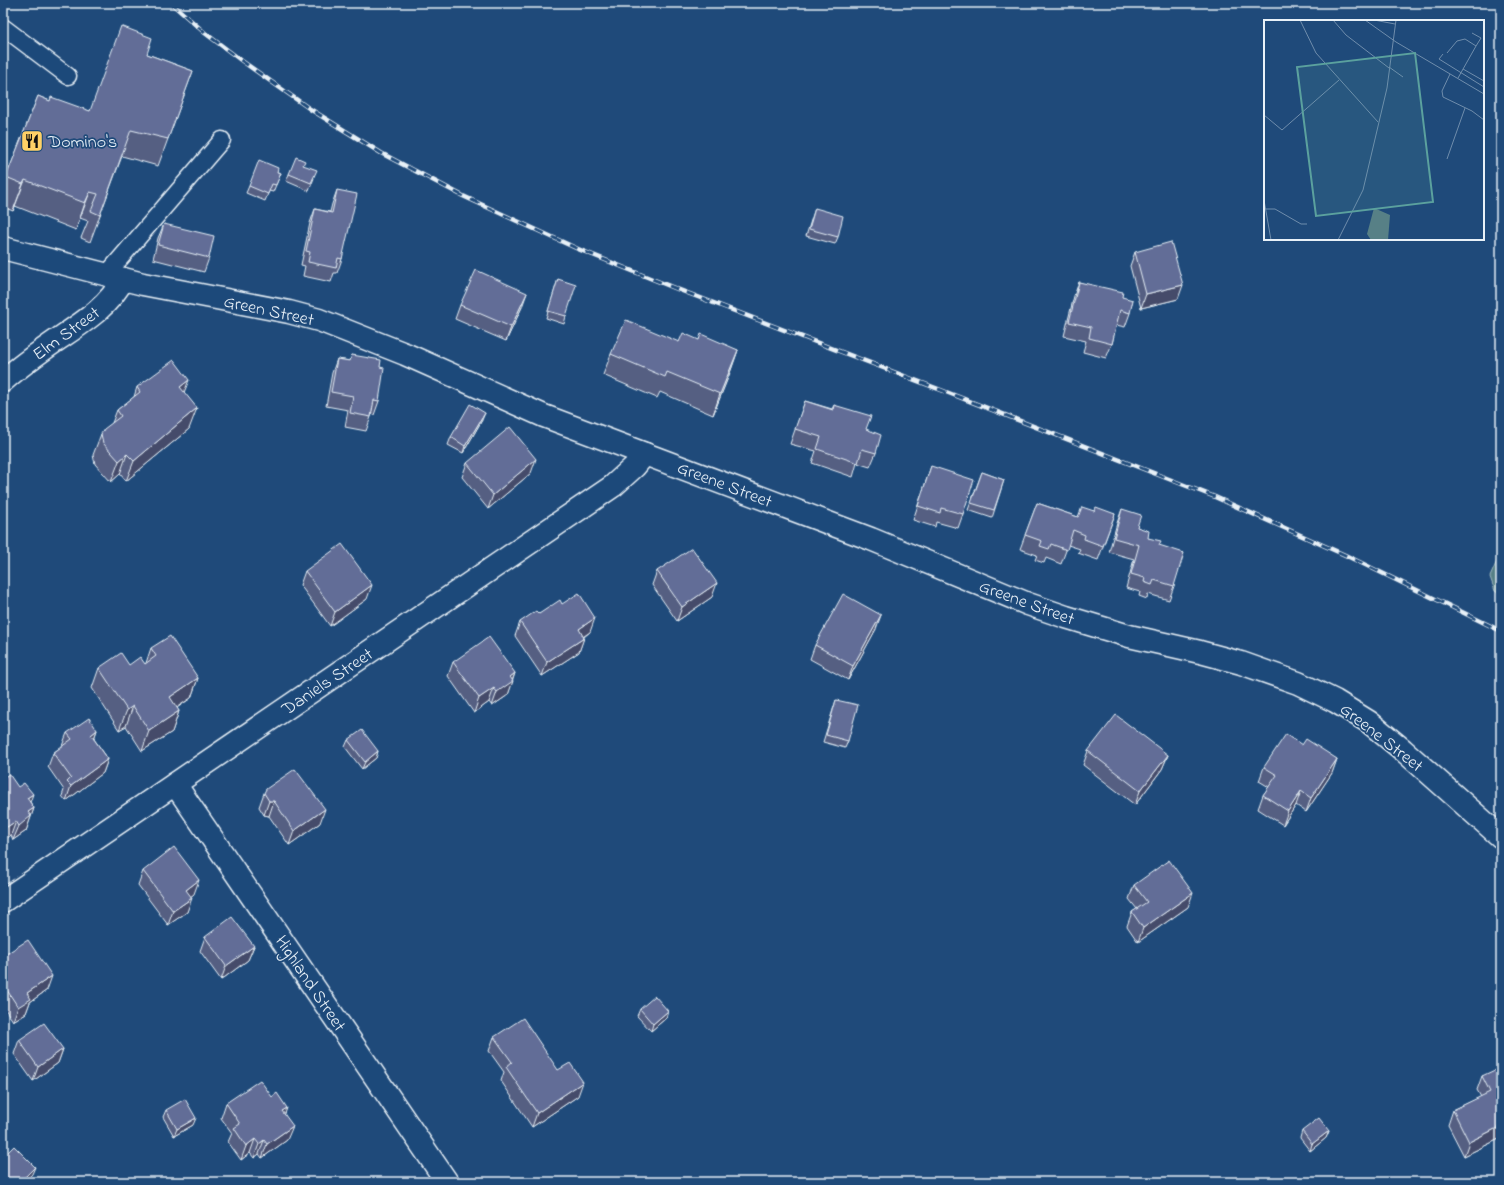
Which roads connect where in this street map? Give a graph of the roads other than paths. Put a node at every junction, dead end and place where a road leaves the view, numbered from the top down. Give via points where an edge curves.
1 (3, 27) edge
2 (68, 76) dead end
3 (222, 140) dead end
4 (3, 248) edge
5 (114, 277) junction
6 (3, 381) edge
7 (524, 407) joint
8 (645, 454) junction
9 (175, 784) junction
10 (1501, 837) edge
11 (3, 901) edge
12 (447, 1182) edge

1 - 2 lane
3 - 5 lane
4 - 5 street, Green Street
5 - 6 street, Elm Street via 118,289 102,307
5 - 7 street, Green Street via 319,320 405,354
7 - 8 street, Greene Street
8 - 9 street, Daniels Street via 613,486
8 - 10 street, Greene Street via 871,539 1047,611 1129,636 1241,663 1318,692 1351,710 1387,736
9 - 11 street, Daniels Street
9 - 12 street, Highland Street

